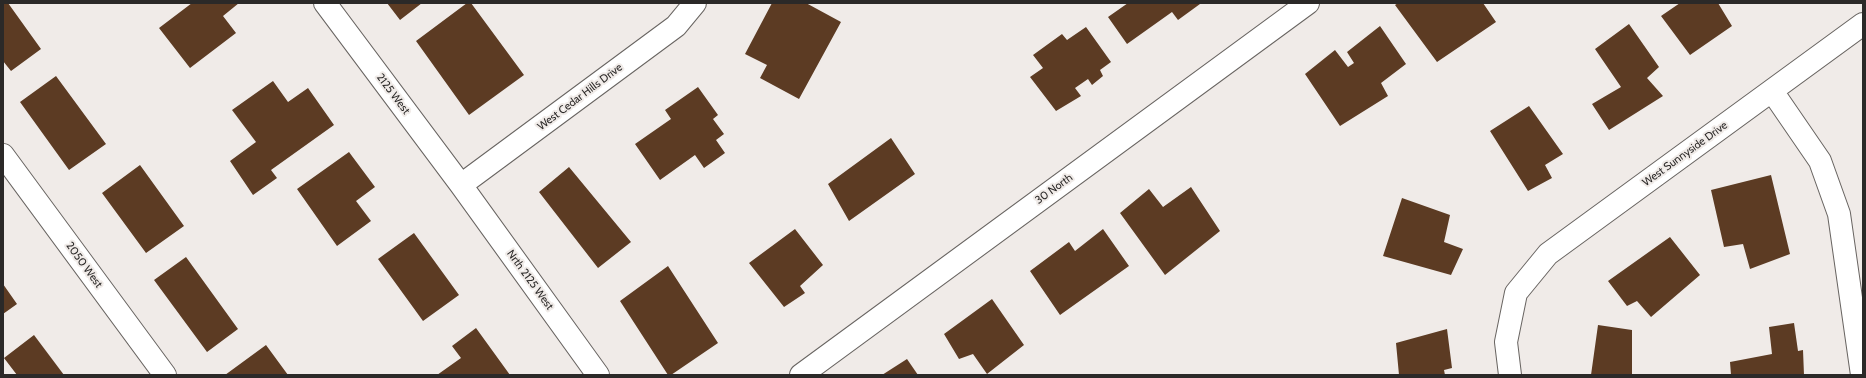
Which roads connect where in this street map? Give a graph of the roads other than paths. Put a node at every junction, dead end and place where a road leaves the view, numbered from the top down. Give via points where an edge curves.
1 (325, 3) edge
2 (694, 3) edge
3 (1308, 3) edge
4 (1863, 24) edge
5 (1772, 91) junction
6 (3, 155) edge
7 (461, 185) junction
8 (165, 375) edge
9 (598, 375) edge
10 (801, 375) edge
11 (1510, 375) edge
12 (1862, 375) edge

1 - 7 street, 2125 West
2 - 7 street, West Cedar Hills Drive via 676,26
3 - 10 street, 30 North
4 - 5 street, West Sunnyside Drive
5 - 11 street, West Sunnyside Drive via 1548,254 1516,293 1506,342
5 - 12 street via 1820,161 1839,214
6 - 8 street, 2050 West
7 - 9 street, Nrth 2125 West

